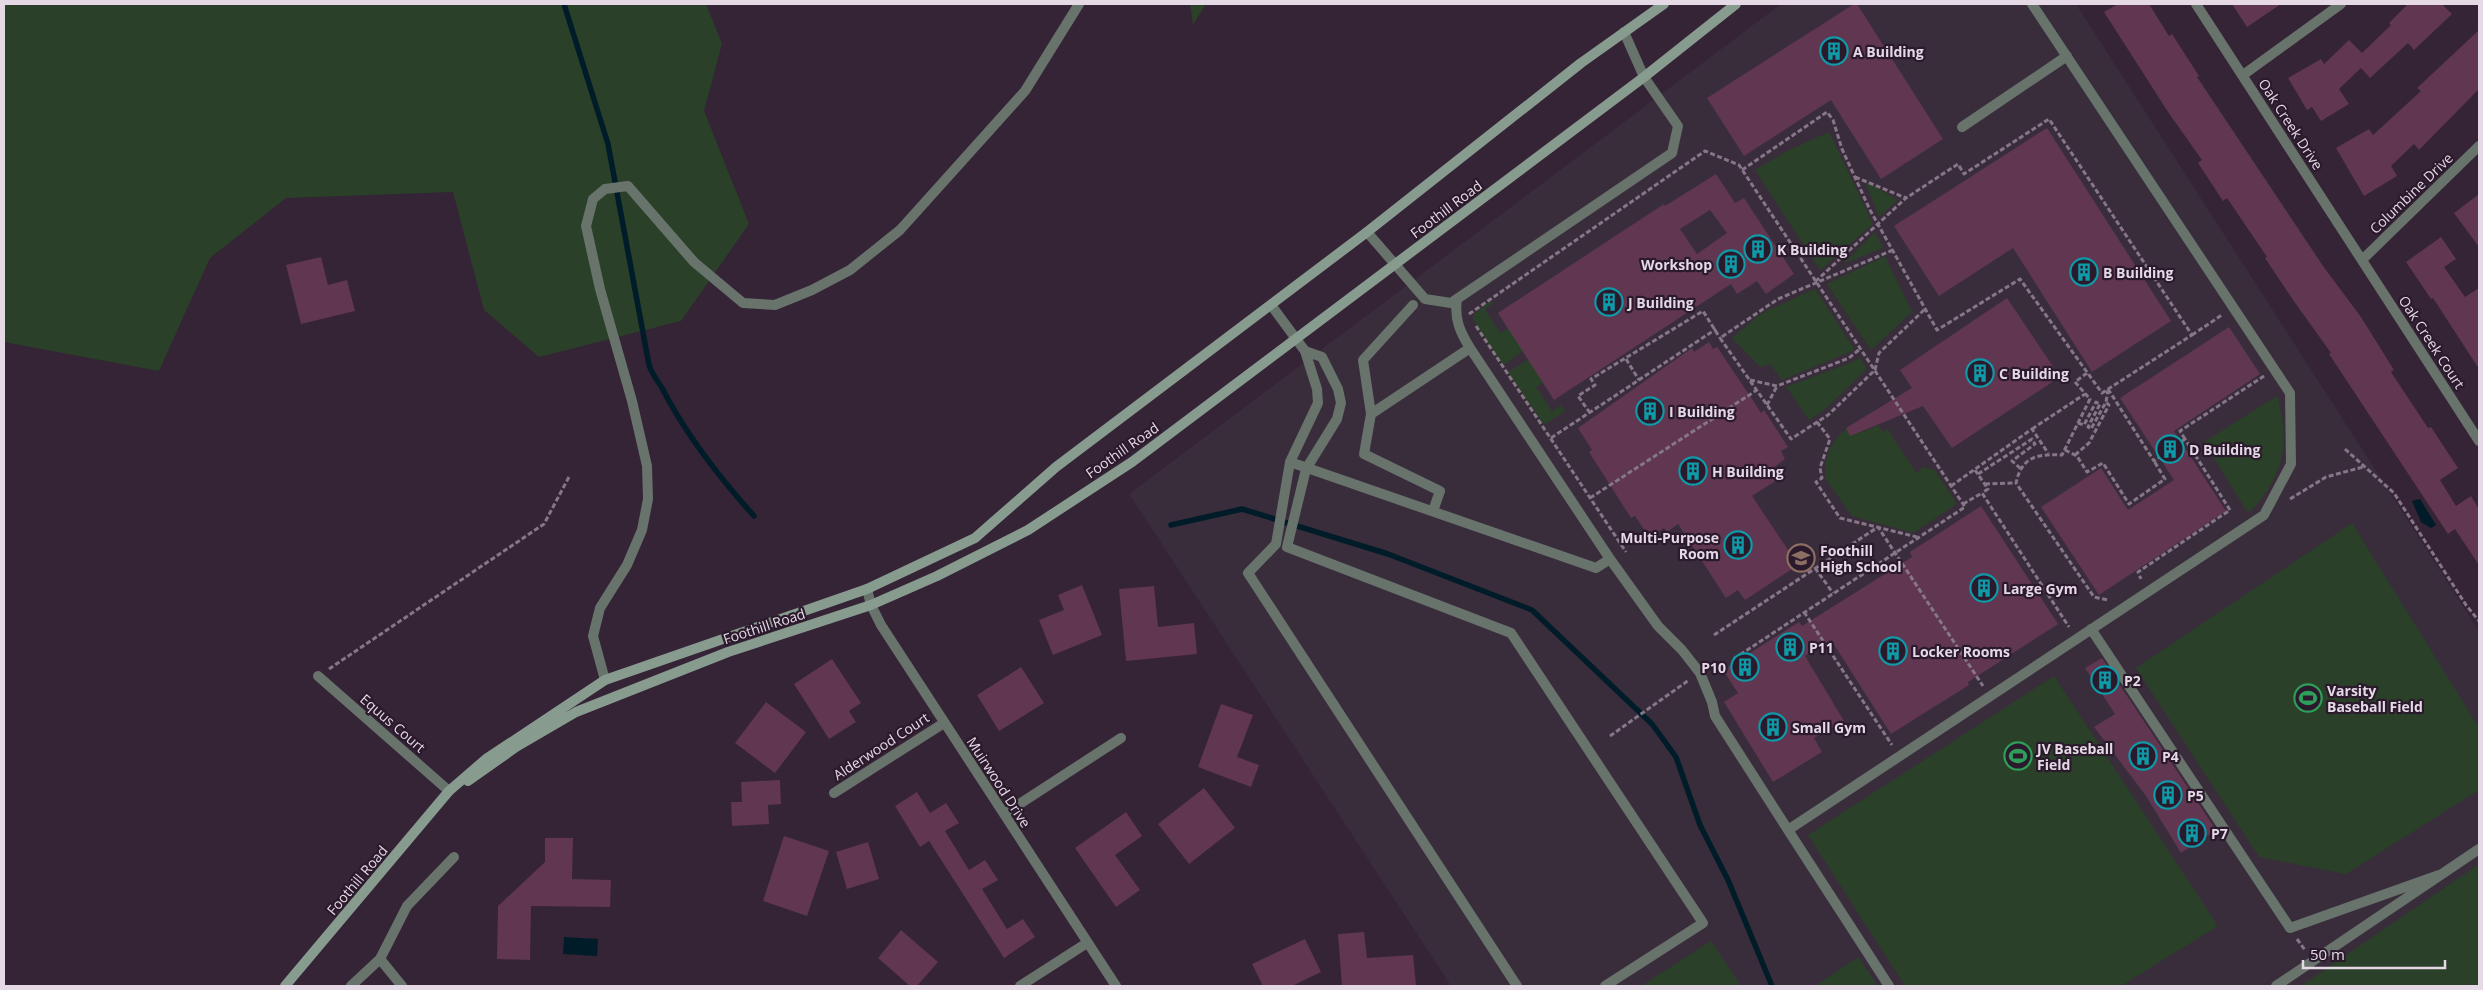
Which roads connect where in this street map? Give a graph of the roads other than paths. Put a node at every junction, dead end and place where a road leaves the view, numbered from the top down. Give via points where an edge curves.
1 (1079, 4) edge
2 (1664, 4) edge
3 (1736, 4) edge
4 (2032, 4) edge
5 (2196, 4) edge
6 (2341, 4) edge
7 (1624, 32) junction
8 (2067, 56) junction
9 (2243, 75) junction
10 (1644, 77) junction
11 (1962, 127) dead end
12 (2479, 146) edge
13 (1367, 232) junction
14 (2362, 259) junction
15 (1395, 265) junction
16 (1458, 300) junction
17 (1413, 304) dead end
18 (1271, 305) junction
19 (1296, 338) junction
20 (1470, 348) junction
21 (1305, 351) junction
22 (1370, 414) junction
23 (2479, 441) edge
24 (1290, 462) junction
25 (1306, 469) junction
26 (1432, 512) junction
27 (1610, 559) junction
28 (867, 589) junction
29 (871, 605) junction
30 (2091, 629) junction
31 (318, 676) road end
32 (605, 680) junction
33 (944, 723) junction
34 (1121, 738) dead end
35 (449, 791) junction
36 (834, 793) dead end
37 (1004, 814) junction
38 (1788, 830) junction
39 (2479, 849) edge
40 (454, 857) dead end
41 (2439, 875) junction
42 (1087, 943) junction
43 (380, 959) junction
44 (285, 986) edge
45 (351, 986) edge
46 (402, 986) edge
47 (1020, 986) edge
48 (1116, 986) edge
49 (1517, 986) edge
50 (1605, 986) edge
51 (1889, 986) edge
52 (2276, 986) edge

1 - 32 street via 1025,91 900,230 850,270 775,305 743,303 694,262 628,186 605,189 593,199 586,226 647,466 648,499 642,530 627,565 600,608 593,636
2 - 7 main road, Foothill Road
3 - 10 main road, Foothill Road
4 - 8 street
5 - 9 street, Oak Creek Drive
6 - 9 street
7 - 10 street
7 - 13 main road, Foothill Road
8 - 11 street
8 - 30 street via 2290,393 2291,464 2264,514
9 - 14 street, Oak Creek Drive
10 - 15 main road, Foothill Road
10 - 16 street via 1678,126 1672,153
12 - 14 street, Columbine Drive
13 - 15 street
13 - 18 main road, Foothill Road
14 - 23 street, Oak Creek Court
15 - 16 street via 1425,299 1451,303
15 - 19 main road, Foothill Road
16 - 20 street via 1455,310 1457,324
17 - 22 street via 1363,360
18 - 19 street
18 - 28 main road, Foothill Road via 1056,467 975,538
19 - 21 street
19 - 29 main road, Foothill Road via 1132,462 1028,530 946,572
20 - 22 street
20 - 27 street
21 - 24 street via 1318,403
21 - 25 street via 1322,357 1338,389 1341,403 1337,419
22 - 26 street via 1364,454 1440,491
24 - 25 street
24 - 49 street via 1276,544 1248,573
25 - 26 street
25 - 50 street via 1287,547 1511,633 1703,923
26 - 27 street via 1596,568
27 - 38 street via 1658,626 1700,673 1715,716
28 - 29 street, Muirwood Drive
28 - 32 main road, Foothill Road
29 - 33 street, Muirwood Drive
29 - 35 main road, Foothill Road via 728,652 576,712
30 - 38 street
30 - 41 street via 2290,928
31 - 35 street, Equus Court
32 - 35 main road, Foothill Road via 486,759
33 - 36 street, Alderwood Court
33 - 37 street, Muirwood Drive
34 - 37 street
35 - 44 main road, Foothill Road
37 - 42 street, Muirwood Drive
38 - 51 street
39 - 41 street
40 - 43 street via 406,906
41 - 52 street
42 - 47 street
42 - 48 street, Muirwood Drive
43 - 45 street
43 - 46 street

